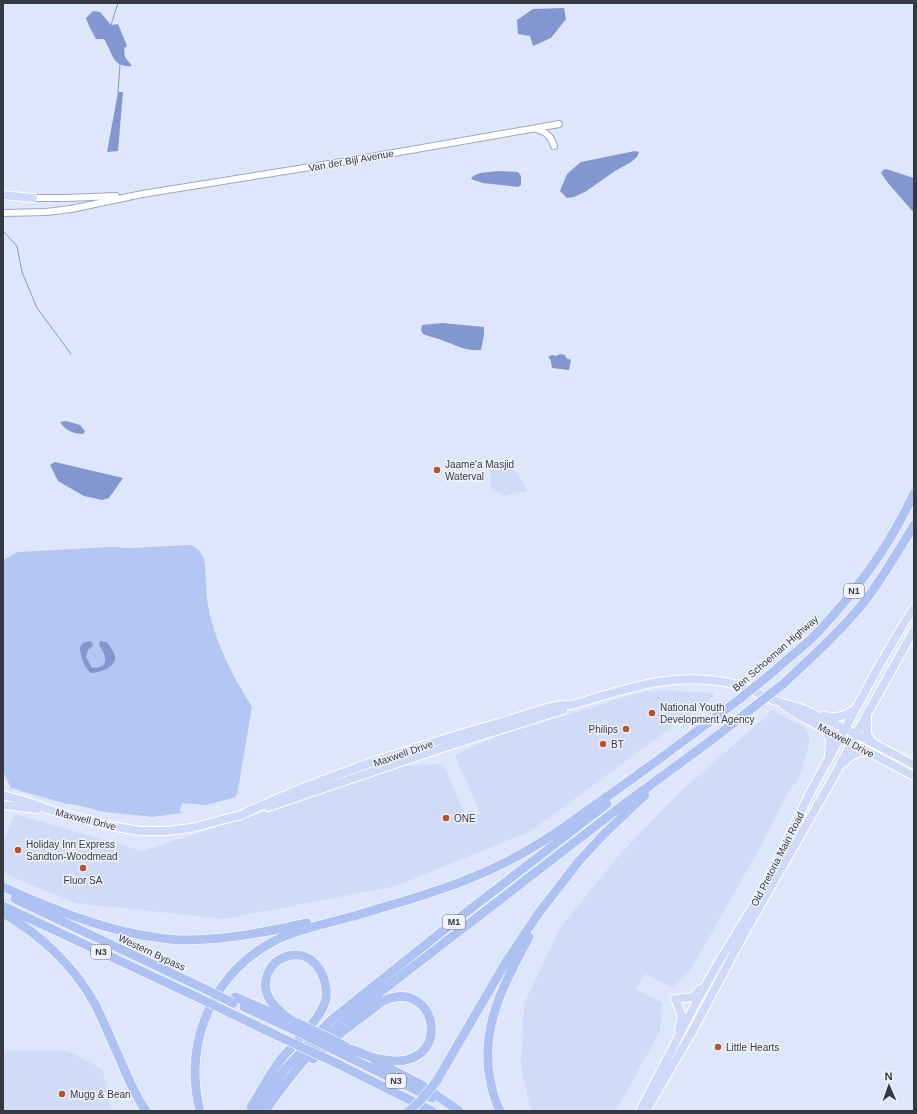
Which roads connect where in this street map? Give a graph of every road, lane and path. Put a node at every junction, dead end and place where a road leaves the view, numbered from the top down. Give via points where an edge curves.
1 (559, 124) dead end
2 (536, 128) junction
3 (554, 146) dead end
4 (142, 194) junction
5 (3, 197) edge
6 (33, 198) joint
7 (3, 213) edge
8 (914, 493) edge
9 (914, 525) edge
10 (914, 608) edge
11 (914, 630) edge
12 (779, 702) junction
13 (855, 710) junction
14 (808, 711) junction
15 (868, 713) junction
16 (825, 729) junction
17 (845, 729) junction
18 (856, 734) junction
19 (840, 737) junction
20 (852, 743) junction
21 (872, 743) junction
22 (671, 751) junction
23 (871, 753) junction
24 (828, 761) junction
25 (679, 764) junction
26 (914, 765) edge
27 (837, 771) junction
28 (914, 776) edge
29 (3, 795) edge
30 (3, 805) edge
31 (17, 807) junction
32 (3, 809) edge
33 (50, 810) junction
34 (3, 887) edge
35 (3, 894) edge
36 (552, 896) junction
37 (394, 904) junction
38 (3, 906) edge
39 (3, 913) edge
40 (716, 966) junction
41 (102, 1019) junction
42 (294, 1025) junction
43 (344, 1049) junction
44 (670, 1054) junction
45 (275, 1097) junction
46 (138, 1111) edge
47 (146, 1111) edge
48 (200, 1111) edge
49 (249, 1111) edge
50 (255, 1111) edge
51 (265, 1111) edge
52 (409, 1111) edge
53 (432, 1111) edge
54 (454, 1111) edge
55 (459, 1111) edge
56 (500, 1111) edge
57 (640, 1111) edge
58 (646, 1111) edge

1 - 2 street, Van der Bijl Avenue
2 - 3 street via 550,136
2 - 4 street, Van der Bijl Avenue
4 - 6 street, Van der Bijl Avenue via 91,198
4 - 7 street, Van der Bijl Avenue via 56,211
5 - 6 main road
8 - 22 highway, Ben Schoeman Highway / N1, bridge via 903,517 853,591 818,632 741,698
9 - 25 highway, N1, bridge via 884,574 845,624 782,684
10 - 13 main road, Old Pretoria Main Road
11 - 15 main road, Old Pretoria Main Road
12 - 14 main road, Maxwell Drive
12 - 16 main road, Maxwell Drive
12 - 33 main road, Maxwell Drive via 731,683 669,679 642,684 572,705 546,709 441,740 285,794 239,816 192,828 144,831 110,826
13 - 14 main road via 835,718
13 - 17 main road, Old Pretoria Main Road
14 - 17 main road, Maxwell Drive
15 - 18 main road, Old Pretoria Main Road
15 - 21 main road via 867,734
16 - 19 main road, Maxwell Drive
16 - 24 main road via 830,743
17 - 18 main road, Maxwell Drive
17 - 19 main road, Old Pretoria Main Road
18 - 20 main road, Old Pretoria Main Road
18 - 21 main road, Maxwell Drive
19 - 20 main road, Maxwell Drive
19 - 24 main road, Old Pretoria Main Road
20 - 23 main road, Maxwell Drive
20 - 27 main road, Old Pretoria Main Road
21 - 26 main road, Maxwell Drive
22 - 37 highway via 547,838 502,864 446,888
22 - 50 highway, M1 via 330,1021 286,1069
23 - 27 main road via 860,752 852,755
23 - 28 main road, Maxwell Drive
24 - 40 main road, Old Pretoria Main Road via 752,908
25 - 36 highway via 604,834
25 - 45 highway, M1 via 346,1019 315,1048
27 - 58 main road, Old Pretoria Main Road
29 - 33 main road, Maxwell Drive
30 - 31 main road, Maxwell Drive
31 - 32 main road
31 - 33 main road, Maxwell Drive
34 - 37 highway via 76,918 125,932 182,940 243,936
35 - 42 highway, Western Bypass / N3, bridge via 154,966
36 - 52 highway, bridge via 506,962 436,1082
36 - 56 highway via 514,966 493,1014 488,1069 491,1088
37 - 48 highway via 288,935 267,945 238,967 215,998 200,1032 195,1076
38 - 53 highway, N3, bridge
39 - 41 highway via 36,936 68,966 86,990
40 - 44 main road, Old Pretoria Main Road
40 - 44 main road via 696,994 690,998 675,999 682,1017
41 - 46 highway
41 - 47 highway via 138,1099
42 - 43 highway, N3, bridge
42 - 49 highway via 270,1001 266,982 267,974 280,959 289,955 299,955 310,958 322,973 326,999 319,1014 278,1063
43 - 45 highway via 392,1061 412,1058 430,1043 432,1027 428,1012 406,997 382,1001 336,1036
43 - 54 highway, N3
43 - 55 highway via 420,1084
44 - 57 main road, Old Pretoria Main Road
45 - 51 highway, M1

